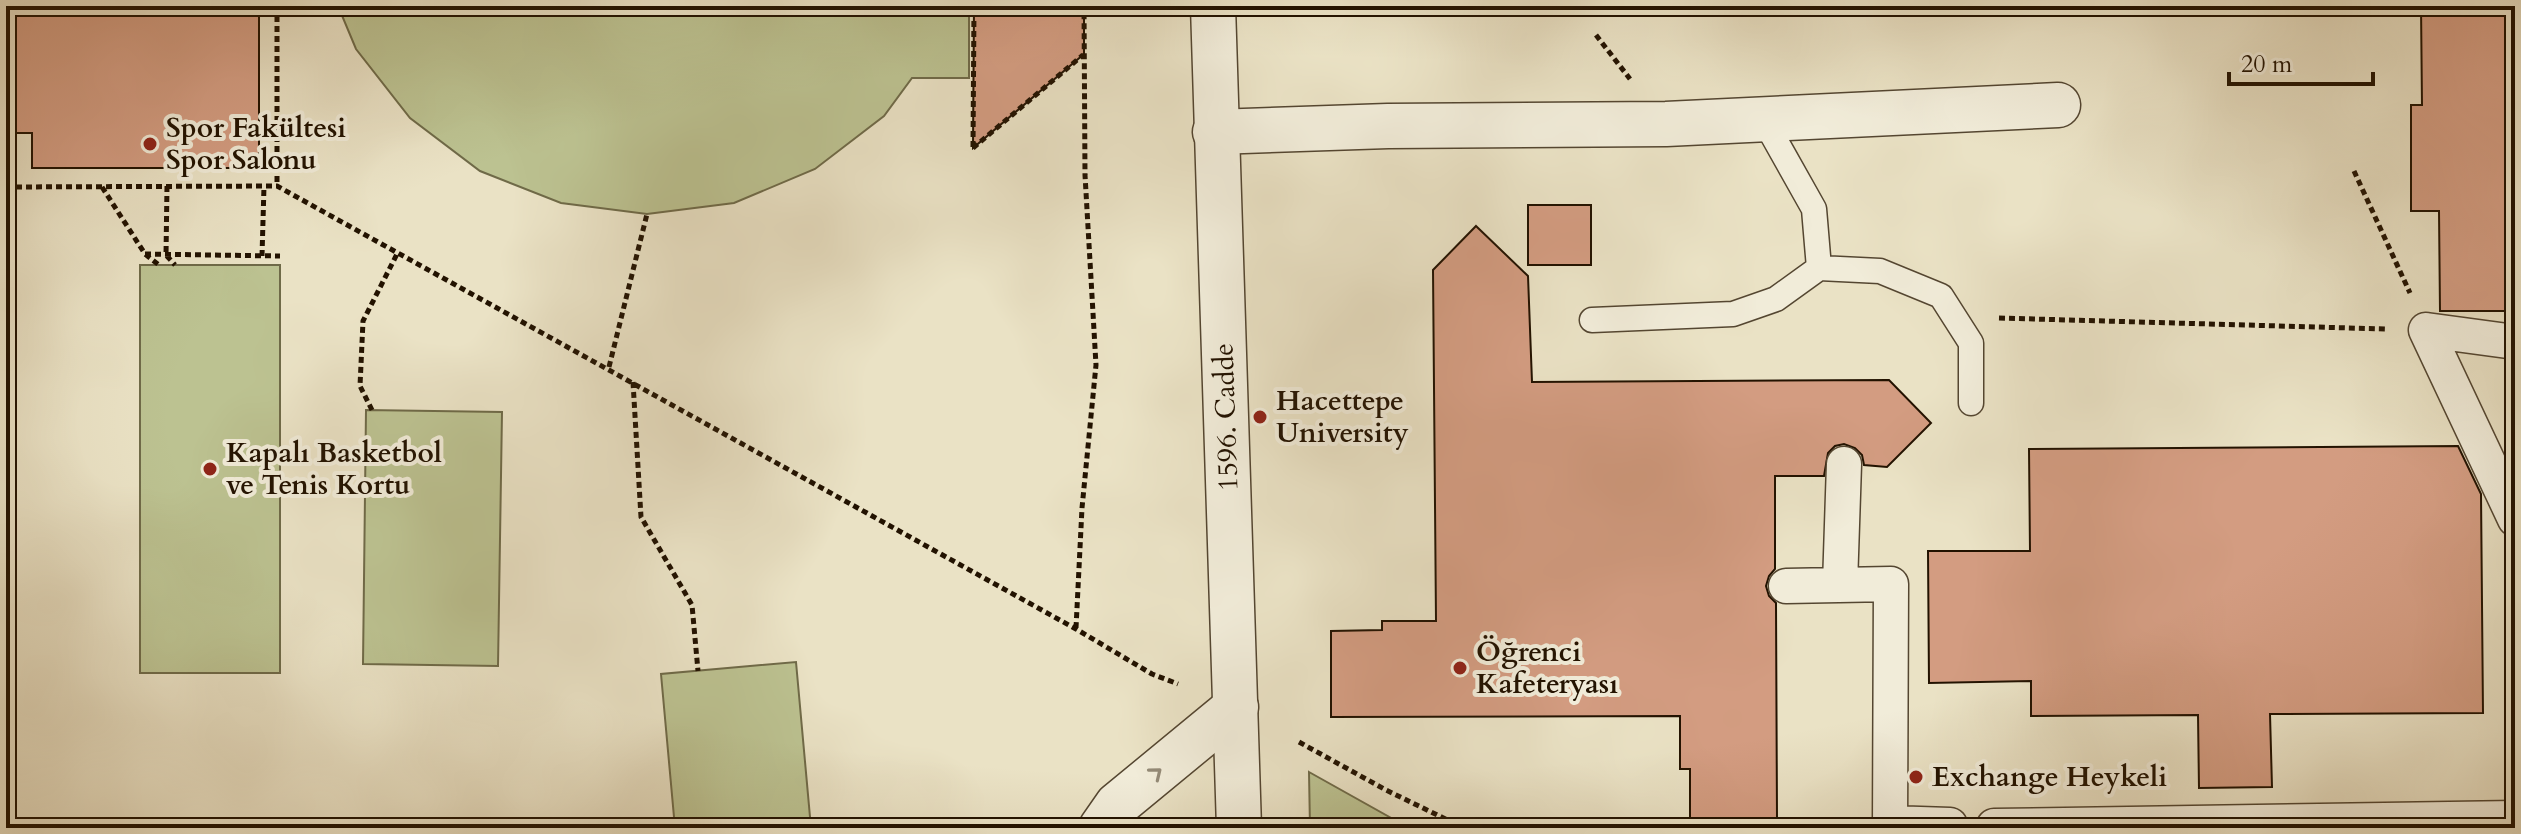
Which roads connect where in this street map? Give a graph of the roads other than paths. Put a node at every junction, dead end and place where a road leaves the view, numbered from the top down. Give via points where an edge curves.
1 (1213, 6) edge
2 (2058, 105) dead end
3 (1764, 120) junction
4 (1215, 132) junction
5 (1819, 268) junction
6 (1592, 320) dead end
7 (2515, 342) edge
8 (1971, 403) dead end
9 (1844, 464) dead end
10 (2515, 519) edge
11 (1840, 585) junction
12 (1786, 586) dead end
13 (1236, 707) junction
14 (2515, 818) edge
15 (1890, 825) edge
16 (1950, 825) dead end
17 (2220, 825) edge
18 (1994, 826) dead end
19 (1101, 828) edge
20 (1239, 828) edge

1 - 4 street, 1596. Cadde
2 - 3 street
3 - 4 street
3 - 5 lane via 1814,209
4 - 13 street, 1596. Cadde
5 - 6 lane via 1776,299 1733,314
5 - 8 lane via 1880,271 1941,296 1971,343
7 - 10 street via 2426,330
9 - 11 street
11 - 12 street
11 - 15 street via 1891,584
19 -> 13 street via 1117,805
13 - 20 street, 1596. Cadde
14 - 17 street
15 - 16 street
17 - 18 street

